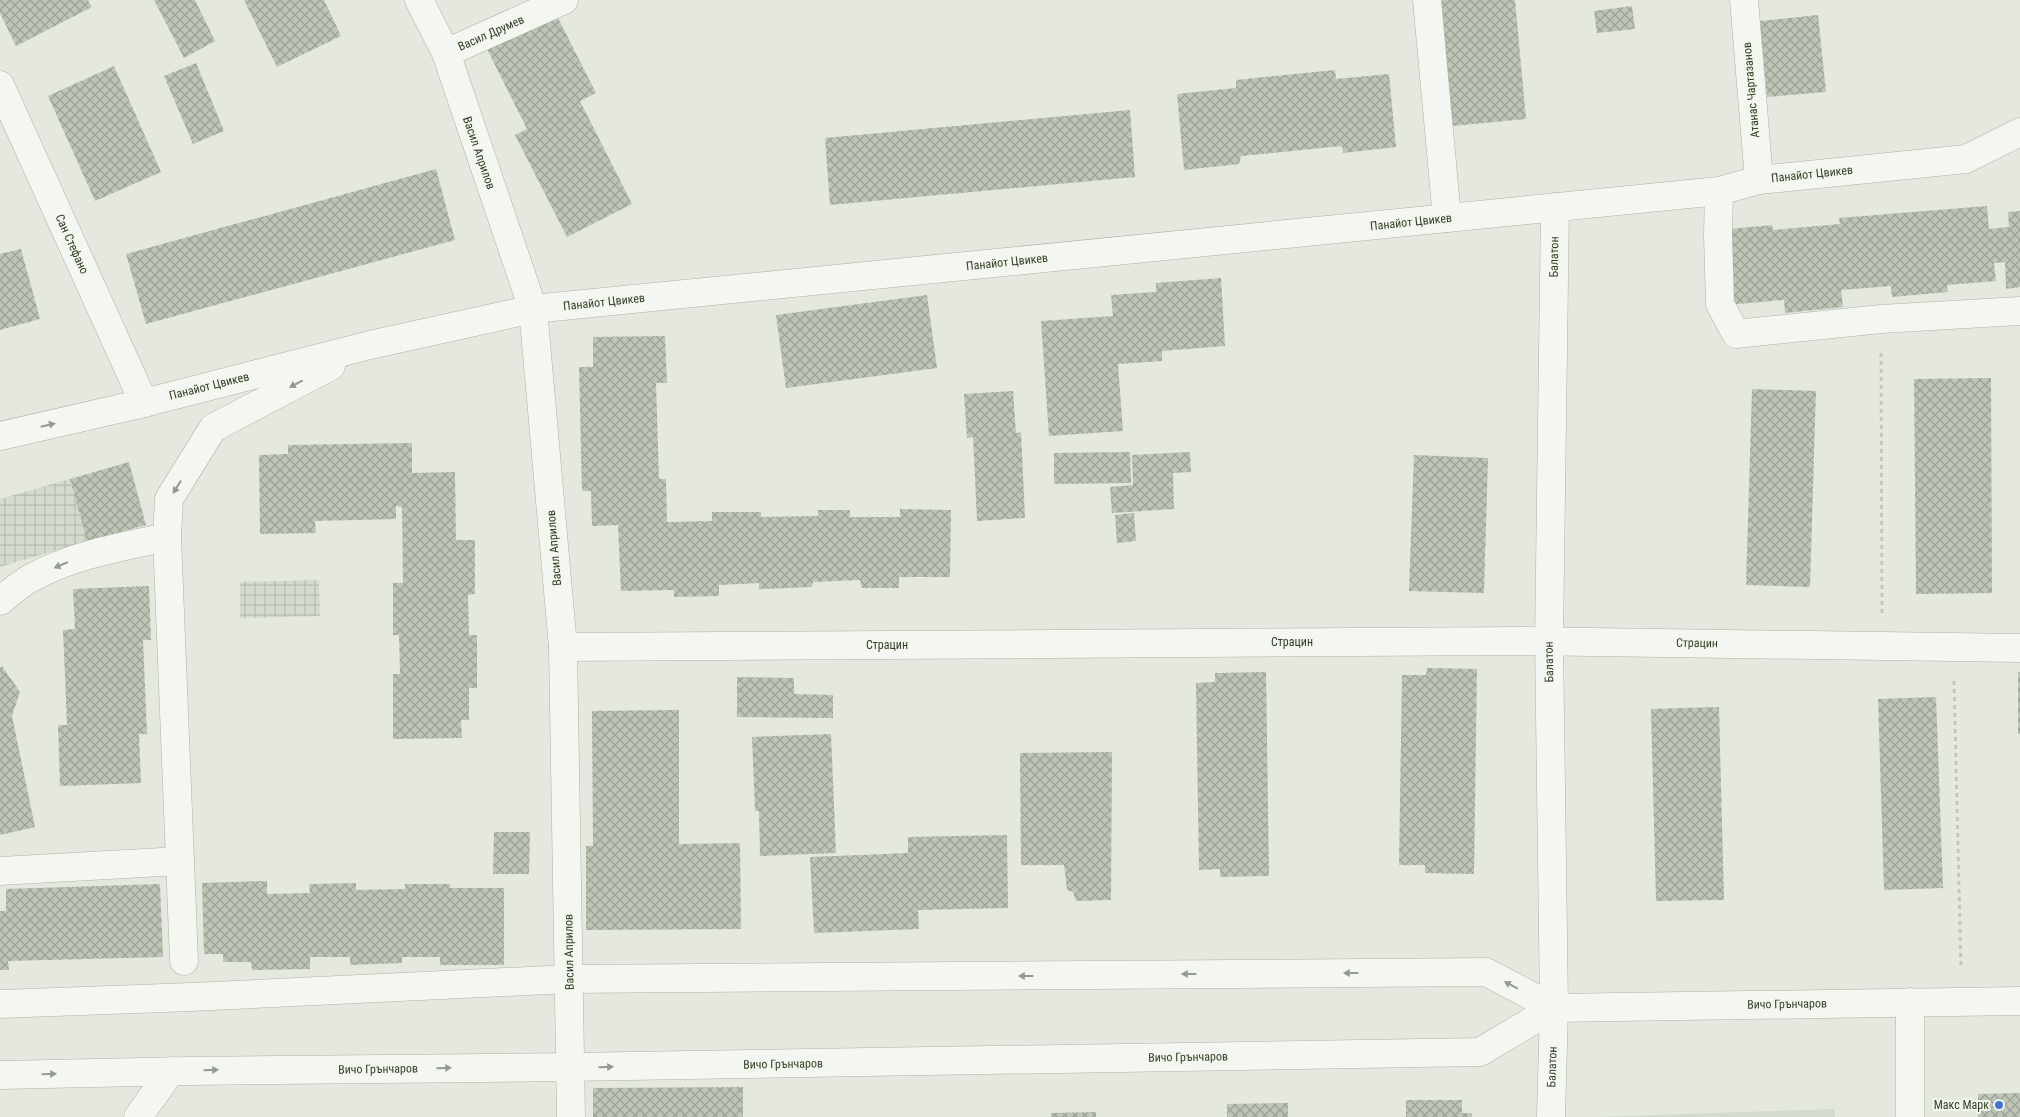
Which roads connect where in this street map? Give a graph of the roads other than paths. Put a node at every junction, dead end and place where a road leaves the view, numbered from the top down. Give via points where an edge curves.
1 (419, 0) edge
2 (564, 0) edge
3 (1427, 0) edge
4 (1744, 0) edge
5 (446, 53) junction
6 (0, 85) edge
7 (2020, 132) edge
8 (2020, 152) edge
9 (1966, 159) junction
10 (1759, 180) junction
11 (1719, 191) junction
12 (1555, 208) junction
13 (1447, 218) junction
14 (533, 309) junction
15 (2020, 311) edge
16 (370, 345) junction
17 (144, 403) junction
18 (0, 436) edge
19 (167, 537) junction
20 (0, 601) edge
21 (1548, 641) junction
22 (563, 647) junction
23 (2020, 648) edge
24 (180, 861) junction
25 (0, 871) edge
26 (184, 961) dead end
27 (569, 979) junction
28 (2020, 1001) edge
29 (1910, 1002) junction
30 (0, 1004) edge
31 (1554, 1008) junction
32 (570, 1067) junction
33 (171, 1071) junction
34 (0, 1075) edge
35 (138, 1117) edge
36 (571, 1117) edge
37 (1551, 1117) edge
38 (1910, 1117) edge

1 - 5 street, Васил Априлов
2 - 5 street, Васил Друмев
3 - 13 street
4 - 10 street, Атанас Чартазанов
5 - 14 street, Васил Априлов
6 - 17 street, Сан Стефано
7 - 9 street, Панайот Цвикев
8 - 9 street
9 - 10 street, Панайот Цвикев
10 - 11 street, Панайот Цвикев
11 - 12 street, Панайот Цвикев
11 - 15 street via 1720,304 1736,334
12 - 13 street, Панайот Цвикев
12 - 21 street, Балатон
13 - 14 street, Панайот Цвикев
14 - 16 street, Панайот Цвикев
14 - 22 street, Васил Априлов
16 - 17 street, Панайот Цвикев
16 -> 19 street via 213,428 169,499
18 -> 17 street, Панайот Цвикев
19 -> 20 street via 66,562 30,578
19 - 24 street
21 - 22 street, Страцин
21 - 23 street, Страцин
21 - 31 street, Балатон
22 - 27 street, Васил Априлов
24 - 25 street
24 - 26 street
27 - 30 street, Вичо Грънчаров
31 -> 27 street, Вичо Грънчаров via 1486,972
27 - 32 street, Васил Априлов
28 - 29 street, Вичо Грънчаров
29 - 31 street, Вичо Грънчаров
29 - 38 street
32 -> 31 street, Вичо Грънчаров via 1480,1052
31 - 37 street, Балатон
33 -> 32 street, Вичо Грънчаров
32 - 36 street, Васил Априлов
34 -> 33 street, Вичо Грънчаров
33 - 35 street

